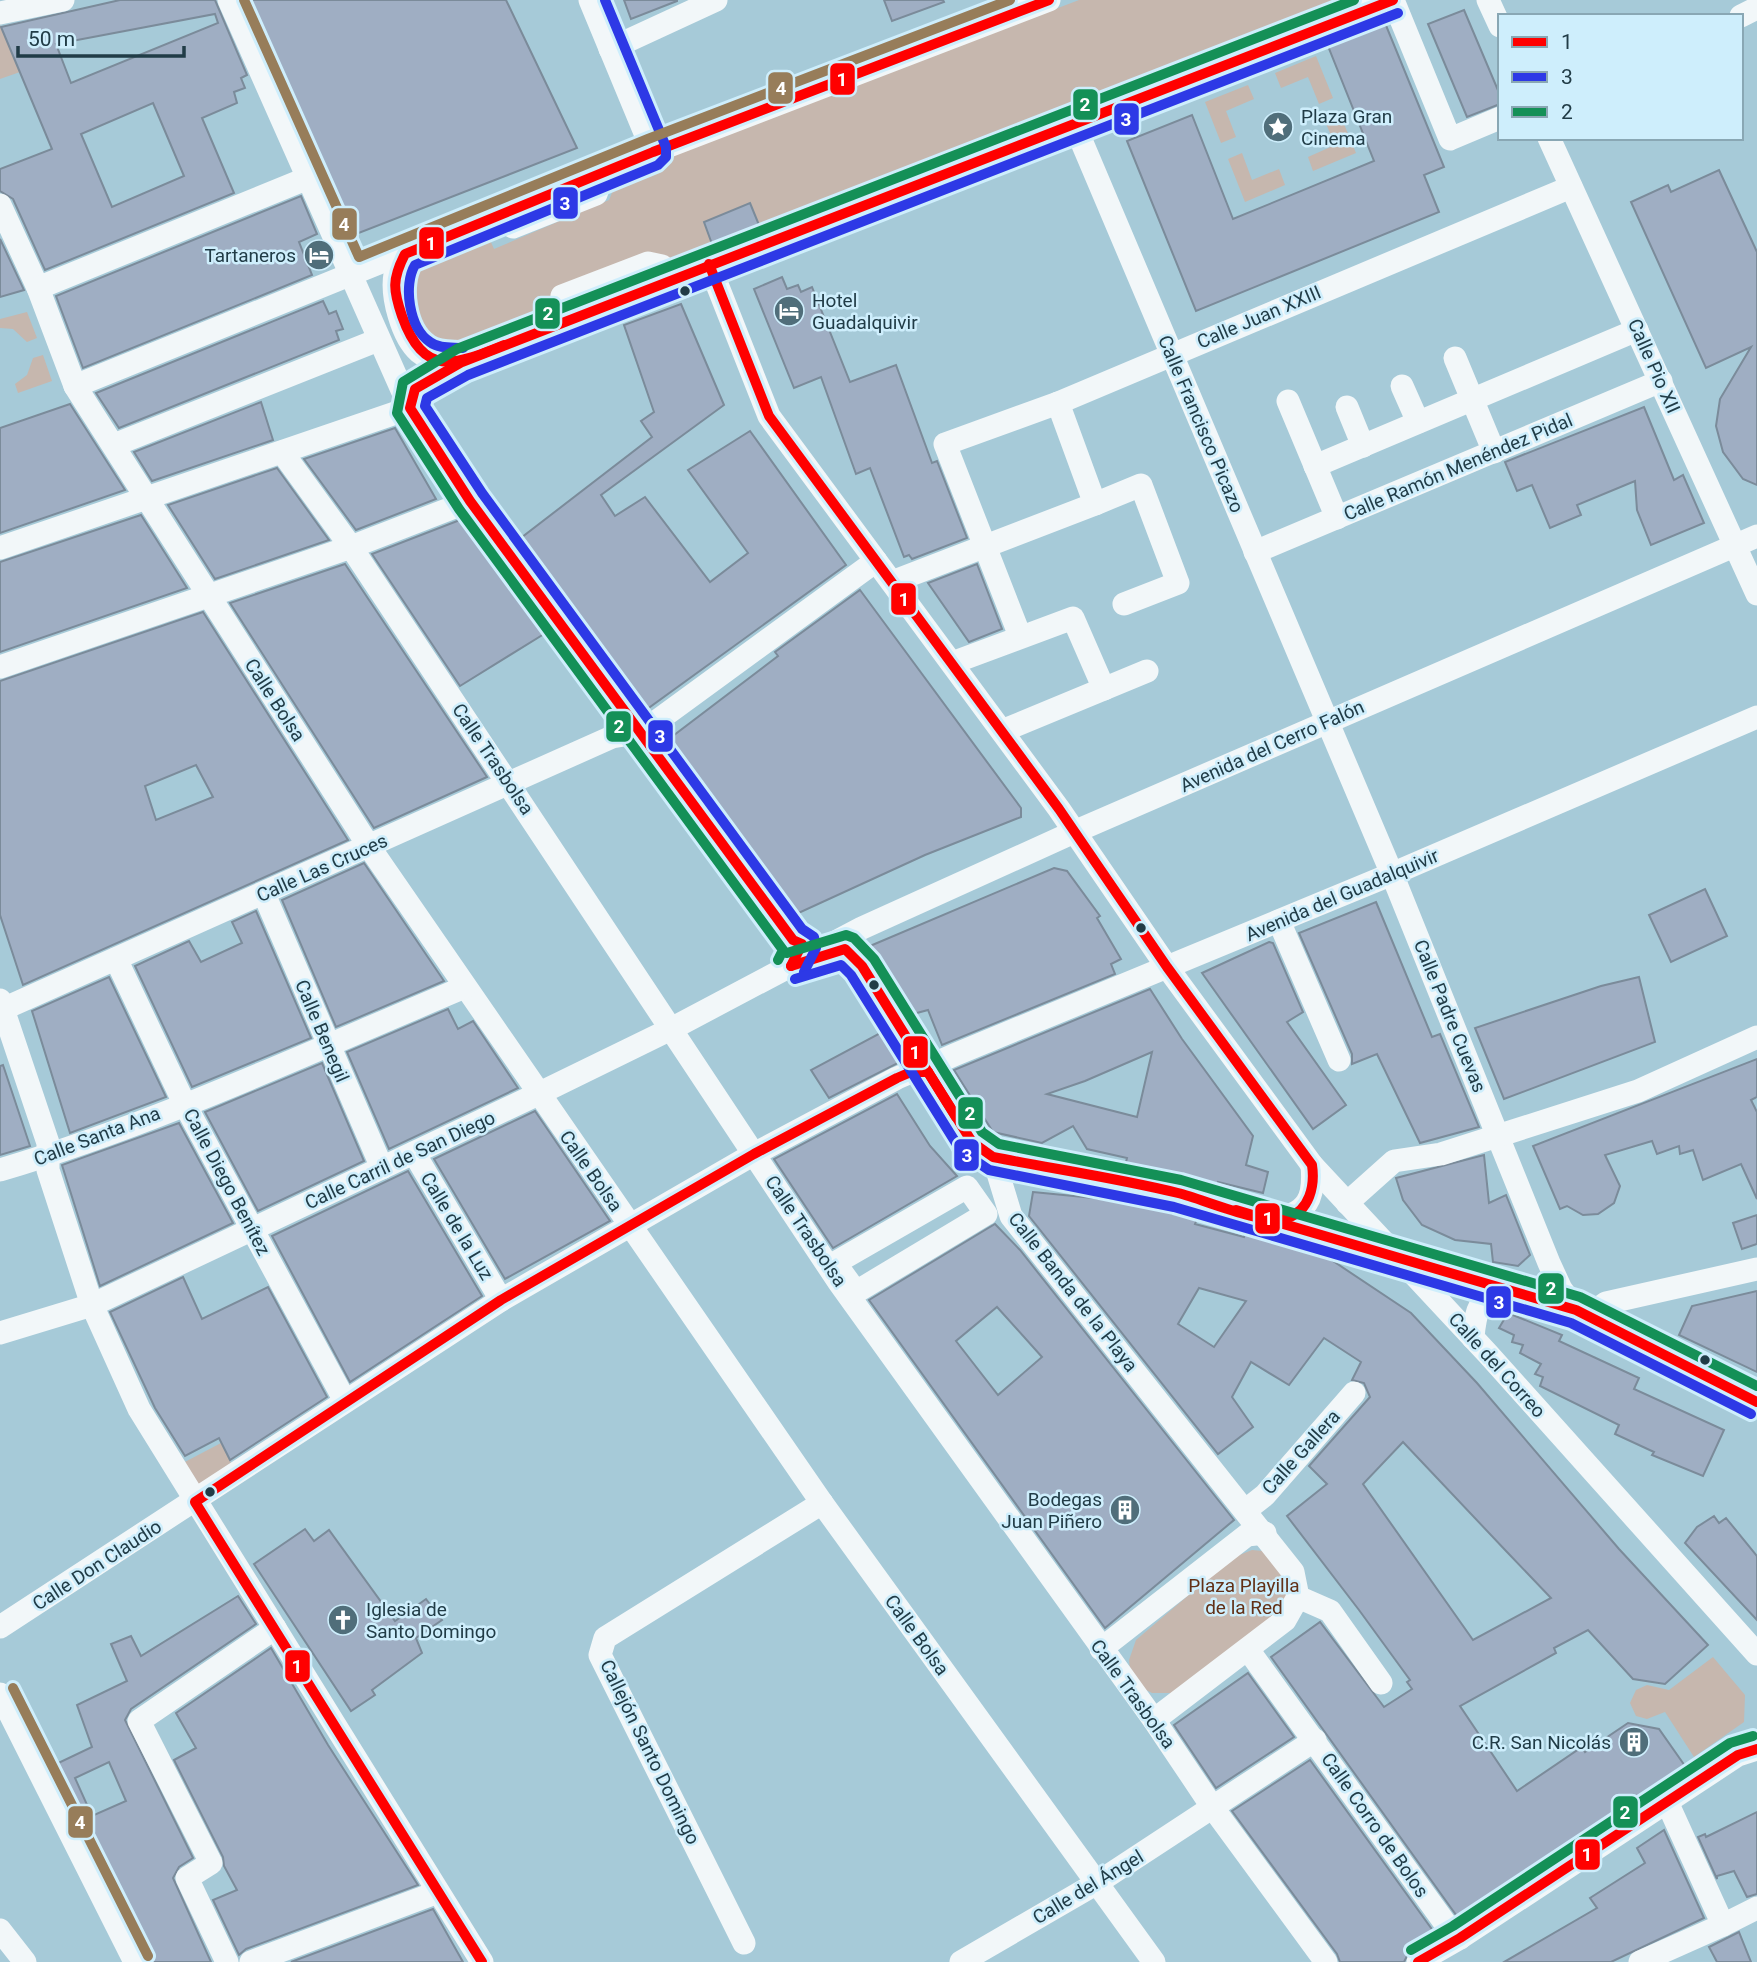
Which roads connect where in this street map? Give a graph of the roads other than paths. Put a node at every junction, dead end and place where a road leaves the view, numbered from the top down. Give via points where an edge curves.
1 (64, 0) edge
2 (229, 0) edge
3 (590, 0) edge
4 (716, 0) edge
5 (1049, 0) edge
6 (1393, 0) edge
7 (1488, 0) edge
8 (27, 4) edge
9 (0, 13) edge
10 (1498, 22) edge
11 (610, 49) junction
12 (1498, 119) edge
13 (1075, 126) junction
14 (1550, 140) edge
15 (653, 152) junction
16 (604, 172) junction
17 (307, 178) junction
18 (1571, 187) junction
19 (0, 205) edge
20 (513, 227) dead end
21 (405, 254) junction
22 (709, 264) junction
23 (352, 275) junction
24 (675, 278) junction
25 (38, 288) junction
26 (562, 296) dead end
27 (1637, 330) junction
28 (378, 340) junction
29 (1171, 354) junction
30 (1455, 358) dead end
31 (462, 362) junction
32 (1661, 381) junction
33 (1402, 386) dead end
34 (78, 390) junction
35 (1472, 400) junction
36 (1288, 401) dead end
37 (1058, 403) junction
38 (1346, 407) dead end
39 (410, 408) junction
40 (1419, 422) junction
41 (114, 444) junction
42 (1363, 446) junction
43 (282, 452) junction
44 (1494, 452) junction
45 (1315, 466) junction
46 (147, 501) junction
47 (470, 501) junction
48 (1096, 504) junction
49 (1337, 518) junction
50 (1757, 536) edge
51 (1735, 546) junction
52 (351, 547) junction
53 (984, 547) junction
54 (0, 548) edge
55 (1255, 552) junction
56 (876, 561) junction
57 (892, 582) junction
58 (1757, 594) edge
59 (209, 596) junction
60 (1124, 604) dead end
61 (1020, 636) junction
62 (952, 663) junction
63 (0, 667) edge
64 (1147, 671) dead end
65 (1104, 689) junction
66 (1757, 717) edge
67 (1326, 722) junction
68 (1002, 731) junction
69 (642, 732) junction
70 (510, 784) junction
71 (1074, 832) junction
72 (370, 848) junction
73 (1392, 874) junction
74 (264, 894) junction
75 (1279, 921) junction
76 (116, 959) junction
77 (791, 966) junction
78 (1167, 967) junction
79 (464, 987) junction
80 (2, 1004) edge
81 (671, 1029) junction
82 (1757, 1037) edge
83 (327, 1045) junction
84 (1339, 1060) dead end
85 (928, 1072) junction
86 (538, 1094) junction
87 (184, 1103) junction
88 (1499, 1135) junction
89 (414, 1153) junction
90 (754, 1154) junction
91 (47, 1156) junction
92 (993, 1157) junction
93 (1312, 1165) junction
94 (382, 1168) junction
95 (0, 1170) edge
96 (1347, 1203) junction
97 (986, 1214) joint
98 (1273, 1220) junction
99 (629, 1225) junction
100 (252, 1230) junction
101 (1394, 1255) junction
102 (1755, 1271) edge
103 (1507, 1289) junction
104 (501, 1300) junction
105 (92, 1305) junction
106 (1585, 1314) junction
107 (0, 1333) edge
108 (1473, 1338) junction
109 (1354, 1393) dead end
110 (345, 1401) junction
111 (1757, 1402) edge
112 (195, 1502) junction
113 (822, 1503) junction
114 (1246, 1510) junction
115 (1265, 1533) junction
116 (1298, 1597) junction
117 (0, 1628) edge
118 (275, 1628) junction
119 (1101, 1649) junction
120 (1249, 1651) junction
121 (1757, 1654) edge
122 (1381, 1683) dead end
123 (0, 1694) edge
124 (1154, 1720) junction
125 (1315, 1740) junction
126 (1757, 1749) edge
127 (1667, 1802) junction
128 (1213, 1808) junction
129 (1097, 1883) junction
130 (438, 1892) junction
131 (1757, 1908) edge
132 (1723, 1925) junction
133 (0, 1930) edge
134 (1460, 1938) junction
135 (744, 1943) dead end
136 (25, 1962) edge
137 (135, 1962) edge
138 (227, 1962) edge
139 (251, 1962) edge
140 (482, 1962) edge
141 (961, 1962) edge
142 (1154, 1962) edge
143 (1326, 1962) edge
144 (1418, 1962) edge
145 (1640, 1962) edge

1 - 8 street
2 - 17 street
3 - 11 street
4 - 11 street
5 - 15 street
6 - 12 street via 1450,139
6 - 13 street
7 - 10 street
8 - 9 street
11 - 15 street
13 - 22 street
13 - 29 street, Calle Francisco Picazo
14 - 18 street, Calle Pio XII
15 - 16 street
16 - 20 street via 596,194
16 - 21 street
17 - 23 street
17 - 25 street
18 - 27 street, Calle Pio XII
18 - 29 street, Calle Juan XXIII
19 - 25 street, Calle Bolsa
21 - 23 street
21 - 31 street via 395,272 395,296 411,341 420,353 433,359
22 - 24 street
22 - 56 street, Calle del Correo via 769,416
23 - 28 street
23 - 34 street
24 - 26 street via 662,266 648,263
24 - 31 street
25 - 34 street, Calle Bolsa
27 - 32 street, Calle Pio XII
27 - 35 street
28 - 39 street
28 - 41 street
29 - 37 street, Calle Juan XXIII
29 - 55 street, Calle Francisco Picazo
30 - 35 street
31 - 39 street via 422,382
32 - 44 street, Calle Ramón Menéndez Pidal
32 - 51 street, Calle Pio XII
33 - 40 street
34 - 41 street, Calle Bolsa
35 - 40 street
35 - 44 street
36 - 45 street
37 - 48 street
37 - 53 street, Calle Juan XXIII via 945,444
38 - 42 street
39 - 43 street
39 - 47 street
40 - 42 street
41 - 46 street, Calle Bolsa
42 - 45 street
43 - 46 street
43 - 52 street, Calle Trasbolsa
44 - 49 street, Calle Ramón Menéndez Pidal
45 - 49 street
46 - 54 street
46 - 59 street, Calle Bolsa
47 - 52 street
47 - 69 street
48 - 53 street
48 - 60 street via 1141,485 1178,583
49 - 55 street, Calle Ramón Menéndez Pidal
50 - 51 street, Avenida del Cerro Falón
51 - 58 street, Calle Pio XII
51 - 67 street, Avenida del Cerro Falón
52 - 59 street
52 - 70 street, Calle Trasbolsa
53 - 57 street
53 - 61 street
55 - 67 street, Calle Francisco Picazo
56 - 57 street, Calle del Correo
56 - 69 street
57 - 62 street, Calle del Correo
59 - 63 street
59 - 72 street, Calle Bolsa
61 - 62 street
61 - 65 street via 1073,618
62 - 68 street, Calle del Correo
64 - 65 street
65 - 68 street
66 - 73 street, Avenida del Guadalquivir
67 - 71 street, Avenida del Cerro Falón
67 - 73 street, Calle Padre Cuevas
68 - 71 street, Calle del Correo
69 - 70 street, Calle Las Cruces via 612,737
69 - 77 street via 793,940 802,944
70 - 72 street, Calle Las Cruces
70 - 81 street, Calle Trasbolsa
71 - 77 street, Avenida del Cerro Falón via 862,928
71 - 78 street, Calle del Correo
72 - 74 street, Calle Las Cruces
72 - 79 street, Calle Bolsa
73 - 75 street, Avenida del Guadalquivir
73 - 88 street, Calle Padre Cuevas
74 - 76 street, Calle Las Cruces
74 - 83 street, Calle Benegil
75 - 78 street, Avenida del Guadalquivir
75 - 84 street
76 - 80 street, Calle Las Cruces
76 - 87 street, Calle Diego Benítez
77 - 81 street, Calle Carril de San Diego
77 - 85 street via 845,948 862,965
78 - 85 street, Avenida del Guadalquivir via 938,1062
78 - 93 street, Calle del Correo
79 - 83 street, Calle Santa Ana
79 - 86 street, Calle Bolsa
80 - 91 street via 48,1143
81 - 86 street, Calle Carril de San Diego
81 - 90 street, Calle Trasbolsa
82 - 88 street via 1638,1091
83 - 87 street, Calle Santa Ana
83 - 94 street, Calle Benegil
85 - 90 street, Calle Don Claudio via 897,1077
85 - 92 street via 972,1142
86 - 89 street, Calle Carril de San Diego
86 - 99 street, Calle Bolsa
87 - 91 street, Calle Santa Ana
87 - 100 street, Calle Diego Benítez
88 - 96 street via 1441,1154 1394,1161
88 - 106 street, Calle Padre Cuevas via 1560,1289
89 - 94 street, Calle Carril de San Diego
89 - 104 street, Calle de la Luz
90 - 99 street, Calle Don Claudio
90 - 119 street, Calle Trasbolsa via 838,1281
91 - 95 street, Calle Santa Ana
91 - 105 street
92 - 98 street via 1177,1193
92 - 114 street, Calle Banda de la Playa via 1011,1216
93 - 96 street, Calle del Correo
93 - 98 street via 1314,1181 1307,1203 1290,1217
94 - 100 street, Calle Carril de San Diego
96 - 101 street, Calle del Correo
97 - 97 street via 856,1292 835,1263 967,1187
98 - 101 street
99 - 104 street, Calle Don Claudio
99 - 113 street, Calle Bolsa
100 - 105 street, Calle Carril de San Diego
100 - 110 street, Calle Diego Benítez
101 - 103 street
101 - 108 street, Calle del Correo
102 - 106 street via 1606,1303
103 - 106 street
103 - 108 street via 1493,1292 1480,1303
104 - 110 street, Calle Don Claudio
105 - 107 street, Calle Carril de San Diego
105 - 112 street via 139,1409
106 - 111 street
108 - 121 street, Calle del Correo
109 - 114 street, Calle Gallera via 1265,1495
110 - 112 street, Calle Don Claudio
112 - 117 street, Calle Don Claudio
112 - 118 street
113 - 129 street, Calle Bolsa
113 - 135 street, Callejón Santo Domingo via 605,1638 600,1655
114 - 115 street, Calle Banda de la Playa
115 - 116 street via 1293,1572
115 - 119 street via 1247,1535
116 - 120 street via 1285,1620
116 - 122 street via 1330,1611
118 - 130 street
118 - 138 street via 139,1721 211,1863 187,1878
119 - 124 street, Calle Trasbolsa
120 - 124 street
120 - 125 street
123 - 137 street
124 - 128 street, Calle Trasbolsa
125 - 128 street, Calle Corro de Bolos
125 - 134 street, Calle Corro de Bolos
126 - 127 street via 1738,1755
127 - 132 street
127 - 134 street
128 - 129 street, Calle del Ángel
128 - 143 street, Calle Trasbolsa
129 - 141 street, Calle del Ángel
129 - 142 street, Calle Bolsa
130 - 139 street
130 - 140 street
131 - 132 street
132 - 145 street
133 - 136 street
134 - 144 street

